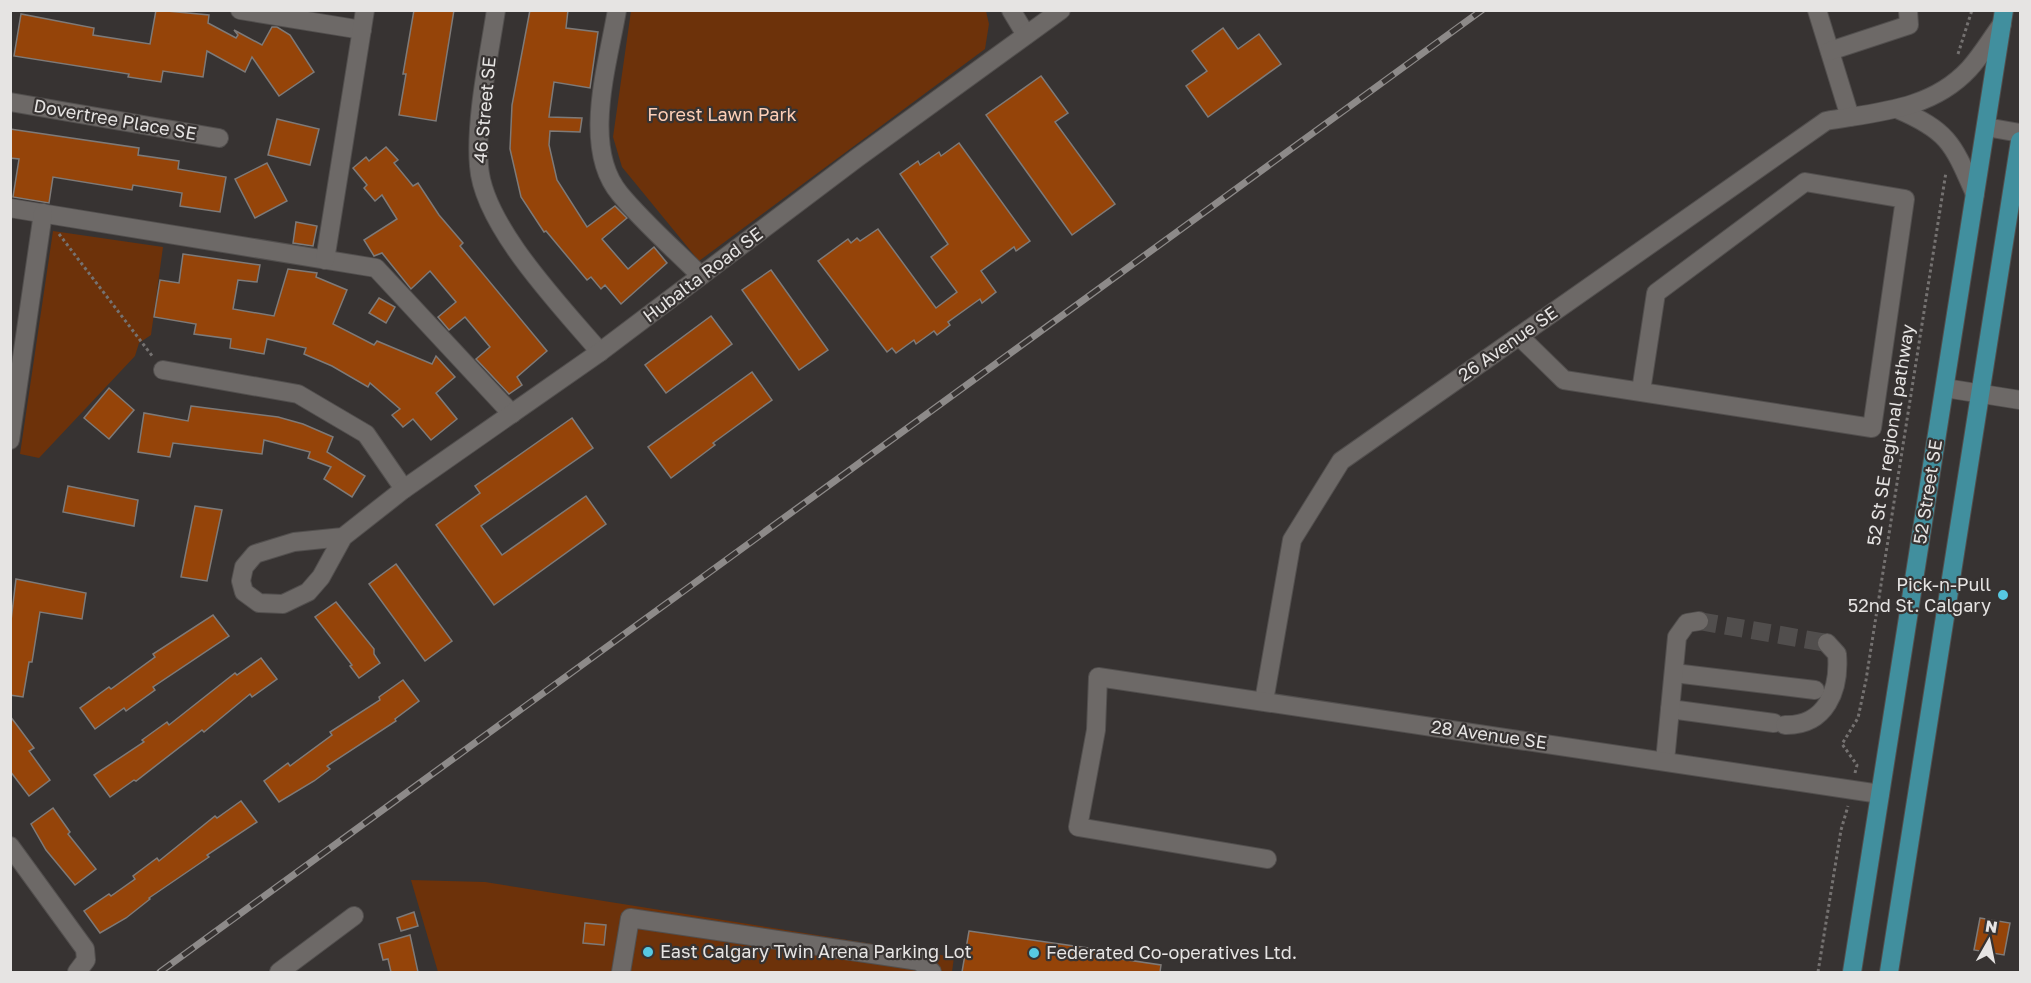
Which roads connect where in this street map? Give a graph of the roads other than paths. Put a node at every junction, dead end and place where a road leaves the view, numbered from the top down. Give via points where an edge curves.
1 (240, 10) edge
2 (365, 10) edge
3 (496, 10) edge
4 (617, 10) edge
5 (1011, 10) edge
6 (1061, 10) edge
7 (1817, 10) edge
8 (1925, 10) edge
9 (2003, 17) edge
10 (1909, 18) edge
11 (362, 30) junction
12 (1026, 36) junction
13 (1830, 51) junction
14 (10, 102) edge
15 (1897, 110) junction
16 (1850, 117) junction
17 (1986, 127) junction
18 (2020, 133) edge
19 (219, 138) dead end
20 (2020, 141) edge
21 (1975, 194) junction
22 (10, 207) edge
23 (44, 213) junction
24 (325, 260) junction
25 (701, 276) junction
26 (1519, 336) junction
27 (600, 352) junction
28 (163, 370) road end
29 (1945, 388) junction
30 (1641, 391) junction
31 (1981, 394) junction
32 (2020, 400) edge
33 (512, 414) junction
34 (10, 440) edge
35 (404, 489) junction
36 (344, 537) junction
37 (1699, 621) dead end
38 (1827, 643) dead end
39 (1674, 673) junction
40 (1815, 690) dead end
41 (1264, 701) junction
42 (1670, 709) junction
43 (1665, 761) junction
44 (1880, 794) junction
45 (10, 846) edge
46 (1267, 859) dead end
47 (354, 916) dead end
48 (77, 972) edge
49 (279, 972) edge
50 (621, 972) edge
51 (932, 972) edge
52 (1852, 972) edge
53 (1889, 972) edge

1 - 11 street
2 - 11 street
3 - 27 street, 46 Street SE via 482,100 478,167 492,211 528,266
4 - 25 street via 598,128 603,161 618,193
5 - 12 street
6 - 12 street, Hubalta Road SE
7 - 13 street
8 - 10 street
9 - 15 street, 26 Avenue SE via 1968,70 1926,101
9 - 17 main road, 52 Street SE
10 - 13 street
11 - 24 street
12 - 25 street, Hubalta Road SE
13 - 16 street
14 - 19 street, Dovertree Place SE
15 - 16 street, 26 Avenue SE
15 - 21 street via 1937,129 1955,150
16 - 26 street, 26 Avenue SE via 1826,121
17 - 18 street
17 - 21 main road, 52 Street SE
20 - 31 main road, 52 Street SE
21 - 29 main road, 52 Street SE
22 - 23 street
23 - 24 street
23 - 34 street
24 - 33 street via 376,268
25 - 27 street, Hubalta Road SE
26 - 30 street via 1564,380
26 - 41 street, 26 Avenue SE via 1341,461 1292,540
27 - 33 street, Hubalta Road SE
28 - 35 street via 298,394 366,434
29 - 31 street
29 - 44 main road, 52 Street SE
30 - 30 street via 1872,428 1905,199 1805,182 1656,293
31 - 32 street
31 - 53 main road, 52 Street SE
33 - 35 street, Hubalta Road SE
35 - 36 street, Hubalta Road SE
36 - 36 street, Hubalta Road SE via 294,542 255,554 244,567 244,592 259,603 283,603 308,591 321,577
37 - 39 street via 1687,623 1677,637
38 - 42 street via 1837,654 1838,665 1830,699 1812,722 1780,724
39 - 40 street
39 - 42 street
41 - 43 street, 28 Avenue SE
41 - 46 street, 28 Avenue SE via 1098,676 1096,730 1078,826
42 - 43 street
43 - 44 street, 28 Avenue SE
44 - 52 main road, 52 Street SE
45 - 48 street via 86,949 86,960
47 - 49 street
50 - 51 street via 630,918 919,961

